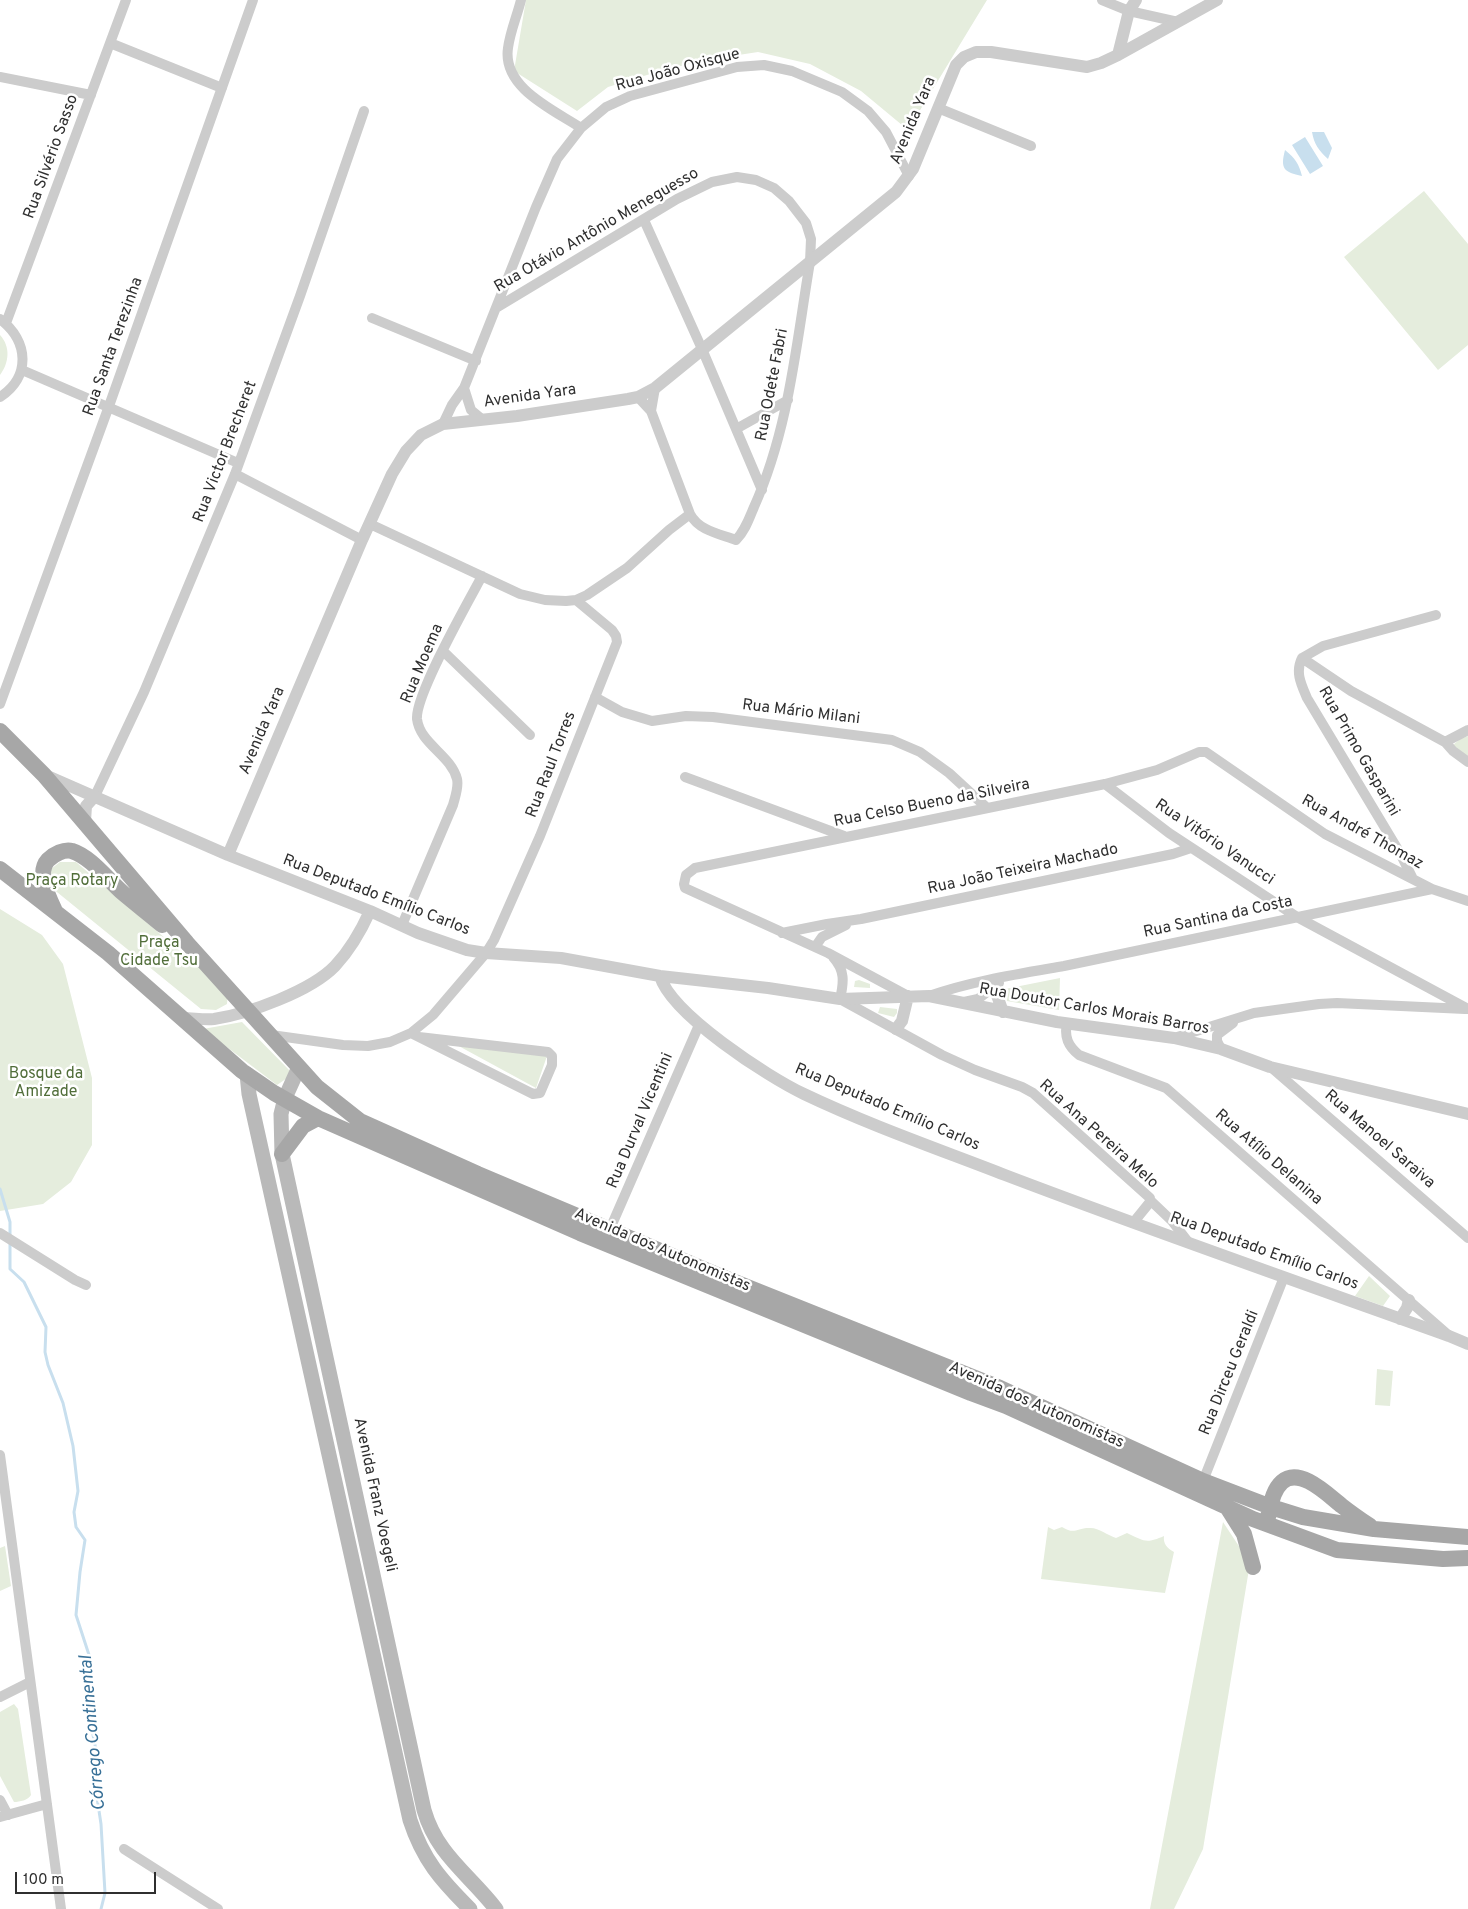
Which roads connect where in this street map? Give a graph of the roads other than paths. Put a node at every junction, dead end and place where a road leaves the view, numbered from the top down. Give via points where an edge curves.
1 (126, 0) edge
2 (254, 0) edge
3 (521, 0) edge
4 (1102, 0) edge
5 (1217, 0) edge
6 (1132, 5) edge
7 (1178, 22) junction
8 (110, 43) junction
9 (1118, 55) junction
10 (0, 77) edge
11 (222, 88) junction
12 (91, 95) junction
13 (938, 108) junction
14 (364, 111) dead end
15 (581, 128) junction
16 (1031, 146) dead end
17 (909, 176) junction
18 (644, 220) junction
19 (810, 262) junction
20 (496, 308) junction
21 (372, 318) dead end
22 (3, 321) edge
23 (702, 349) junction
24 (476, 360) junction
25 (22, 370) junction
26 (464, 388) junction
27 (655, 388) junction
28 (0, 397) edge
29 (638, 397) junction
30 (788, 400) junction
31 (108, 406) junction
32 (651, 411) junction
33 (482, 420) junction
34 (443, 424) junction
35 (736, 428) junction
36 (237, 469) junction
37 (762, 490) junction
38 (690, 514) junction
39 (370, 524) junction
40 (362, 540) junction
41 (482, 576) junction
42 (576, 600) junction
43 (1436, 615) dead end
44 (443, 651) junction
45 (1302, 658) junction
46 (595, 697) junction
47 (0, 704) edge
48 (1468, 730) edge
49 (0, 731) edge
50 (530, 736) dead end
51 (1445, 742) junction
52 (1196, 753) joint
53 (1468, 762) edge
54 (44, 775) junction
55 (685, 777) dead end
56 (1105, 784) junction
57 (95, 796) junction
58 (986, 807) junction
59 (85, 821) junction
60 (845, 836) junction
61 (1191, 848) junction
62 (228, 855) junction
63 (0, 869) edge
64 (1412, 878) junction
65 (685, 888) joint
66 (1432, 889) junction
67 (1468, 901) edge
68 (55, 911) junction
69 (370, 912) junction
70 (1297, 917) junction
71 (861, 920) junction
72 (402, 925) junction
73 (782, 933) junction
74 (187, 943) junction
75 (815, 947) junction
76 (486, 953) junction
77 (828, 953) junction
78 (864, 971) junction
79 (1010, 975) junction
80 (660, 976) junction
81 (843, 976) junction
82 (994, 987) junction
83 (908, 996) junction
84 (929, 996) junction
85 (840, 999) junction
86 (958, 1003) junction
87 (1468, 1009) edge
88 (248, 1010) junction
89 (1003, 1012) junction
90 (1254, 1013) junction
91 (184, 1018) junction
92 (1067, 1024) junction
93 (699, 1025) junction
94 (896, 1029) junction
95 (271, 1035) junction
96 (415, 1035) junction
97 (1174, 1038) junction
98 (1221, 1050) junction
99 (1270, 1066) junction
100 (299, 1067) junction
101 (246, 1074) junction
102 (285, 1098) junction
103 (1466, 1112) edge
104 (318, 1118) junction
105 (282, 1154) junction
106 (1150, 1200) junction
107 (296, 1219) junction
108 (278, 1223) junction
109 (1133, 1223) junction
110 (610, 1229) junction
111 (0, 1233) edge
112 (1468, 1238) edge
113 (1189, 1243) junction
114 (1284, 1277) junction
115 (86, 1285) dead end
116 (1409, 1300) junction
117 (1400, 1318) junction
118 (1449, 1336) junction
119 (1468, 1344) edge
120 (0, 1455) edge
121 (0, 1479) edge
122 (1203, 1480) junction
123 (5, 1488) junction
124 (1227, 1507) junction
125 (1271, 1507) junction
126 (1266, 1524) junction
127 (1374, 1529) junction
128 (1468, 1538) edge
129 (1468, 1558) edge
130 (1253, 1567) dead end
131 (30, 1682) junction
132 (0, 1697) edge
133 (0, 1800) edge
134 (47, 1804) junction
135 (4, 1816) edge
136 (124, 1849) dead end
137 (444, 1851) junction
138 (424, 1855) junction
139 (437, 1873) junction
140 (61, 1909) edge
141 (218, 1909) edge
142 (470, 1909) edge
143 (496, 1909) edge

1 - 8 street, Rua Silvério Sasso
2 - 11 street, Rua Santa Terezinha
3 - 15 street via 508,49 510,70 526,92
4 - 6 street
5 - 7 street
6 - 7 street
6 - 9 street
7 - 9 street
8 - 11 street
8 - 12 street, Rua Silvério Sasso
9 - 13 street, Avenida Yara via 1087,67 976,52 956,64
10 - 12 street
11 - 31 street, Rua Santa Terezinha
12 - 22 street, Rua Silvério Sasso
13 - 16 street
13 - 17 street, Avenida Yara
14 - 36 street, Rua Victor Brecheret
15 - 17 street, Rua João Oxisque via 606,107 630,96 737,67 764,65 792,71 842,92 868,110 886,132
15 - 20 street, Rua João Oxisque via 557,159
17 - 19 street, Avenida Yara via 882,205
18 - 19 street, Rua Otávio Antônio Meneguesso via 712,182 737,177 756,180 774,188 806,223 811,239
18 - 20 street, Rua Otávio Antônio Meneguesso
18 - 23 street
19 - 23 street, Avenida Yara
19 - 30 street, Rua Odete Fabri
20 - 24 street, Rua João Oxisque
21 - 24 street
22 - 25 street via 16,336 22,350
23 - 27 street, Avenida Yara
23 - 35 street
24 - 26 street, Rua João Oxisque
25 - 28 street via 17,381
25 - 31 street
26 - 33 street via 471,410
26 - 34 street, Rua João Oxisque
27 - 29 street, Avenida Yara
27 - 32 street
29 - 32 street
29 - 33 street, Avenida Yara
30 - 35 street
30 - 37 street, Rua Odete Fabri via 777,449
31 - 36 street
31 - 47 street, Rua Santa Terezinha
32 - 38 street
33 - 34 street, Avenida Yara
34 - 39 street, Avenida Yara via 421,435 406,451
35 - 37 street
36 - 40 street
36 - 57 street, Rua Victor Brecheret via 144,692
37 - 38 street, Rua Odete Fabri via 742,535 736,540 701,527
38 - 42 street via 627,568
39 - 40 street, Avenida Yara
39 - 41 street
40 - 62 street, Avenida Yara
41 - 42 street via 520,594 545,600
41 - 44 street, Rua Moema
42 - 46 street, Rua Raul Torres via 612,630 617,639
43 - 45 street via 1323,646
44 - 50 street
44 - 72 street, Rua Moema via 421,698 417,717 422,734 454,772 457,788 453,805
45 - 51 street via 1352,691
45 - 64 street, Rua Primo Gasparini via 1299,678 1307,698
46 - 58 street, Rua Mário Milani via 622,712 652,720 713,717 892,740 920,752 944,769
46 - 76 street, Rua Raul Torres via 523,878
48 - 51 street
49 - 54 main road, Avenida dos Autonomistas
51 - 53 street
52 - 56 street, Rua Celso Bueno da Silveira via 1164,768
52 - 64 street, Rua André Thomaz via 1210,754 1325,834
54 - 57 street, Rua Deputado Emílio Carlos
54 - 59 main road, Avenida dos Autonomistas
55 - 60 street
56 - 58 street, Rua Celso Bueno da Silveira
56 - 61 street, Rua Vitório Vanucci
57 - 59 street via 86,806
57 - 62 street, Rua Deputado Emílio Carlos
58 - 60 street, Rua Celso Bueno da Silveira
59 - 74 main road, Avenida dos Autonomistas
60 - 65 street, Rua Celso Bueno da Silveira via 695,868 686,875
61 - 70 street, Rua Vitório Vanucci
61 - 71 street, Rua João Teixeira Machado
62 - 69 street, Rua Deputado Emílio Carlos
63 - 68 main road, Avenida dos Autonomistas
64 - 66 street, Rua André Thomaz
65 - 73 street, Rua Doutor Carlos Morais Barros
66 - 67 street, Rua André Thomaz
66 - 70 street, Rua Santina da Costa
68 - 74 main road via 43,872 46,862 52,857 71,851 84,857 122,893
68 - 91 main road, Avenida dos Autonomistas
69 - 72 street, Rua Deputado Emílio Carlos
69 - 88 street via 351,945 319,980
70 - 79 street, Rua Santina da Costa
70 - 87 street, Rua Vitório Vanucci
71 - 73 street, Rua João Teixeira Machado
71 - 75 street, Rua João Teixeira Machado via 828,933
72 - 76 street, Rua Deputado Emílio Carlos via 450,945
73 - 75 street, Rua Doutor Carlos Morais Barros
74 - 88 main road, Avenida dos Autonomistas
75 - 77 street, Rua Doutor Carlos Morais Barros
76 - 80 street, Rua Deputado Emílio Carlos via 561,958
76 - 96 street, Rua Raul Torres
77 - 78 street, Rua Doutor Carlos Morais Barros
77 - 81 street via 838,963
78 - 81 street
78 - 83 street, Rua Doutor Carlos Morais Barros
79 - 82 street, Rua Santina da Costa
79 - 84 street, Rua Santina da Costa
80 - 85 street
80 - 93 street, Rua Deputado Emílio Carlos via 668,994
81 - 85 street
82 - 86 street, Rua Santina da Costa via 978,999
82 - 89 street
83 - 84 street, Rua Doutor Carlos Morais Barros
83 - 85 street
83 - 94 street via 902,1021
84 - 86 street, Rua Doutor Carlos Morais Barros
85 - 94 street, Rua Ana Pereira Melo
86 - 89 street, Rua Doutor Carlos Morais Barros
87 - 90 street via 1337,1003
88 - 91 street via 212,1019
88 - 95 main road, Avenida dos Autonomistas
89 - 92 street, Rua Doutor Carlos Morais Barros
90 - 97 street
90 - 98 street via 1228,1025 1217,1035
91 - 101 main road, Avenida dos Autonomistas
92 - 97 street, Rua Doutor Carlos Morais Barros
92 - 116 street, Rua Atílio Delanina via 1065,1034 1078,1055 1166,1088
93 - 109 street, Rua Deputado Emílio Carlos via 803,1094 926,1145
93 - 110 street, Rua Durval Vicentini
94 - 106 street, Rua Ana Pereira Melo via 942,1055 1032,1093
95 - 96 street via 368,1046
95 - 100 main road, Avenida dos Autonomistas
96 - 96 street via 533,1094 540,1093 552,1065 552,1056 548,1052
97 - 98 street, Rua Doutor Carlos Morais Barros
98 - 99 street, Rua Doutor Carlos Morais Barros
99 - 103 street, Rua Doutor Carlos Morais Barros
99 - 112 street, Rua Manoel Saraiva
100 - 102 main road, Avenida Franz Voegeli
100 - 110 main road, Avenida dos Autonomistas via 316,1087 360,1121
101 - 102 main road, Avenida dos Autonomistas
101 - 108 main road
102 - 104 main road, Avenida dos Autonomistas
102 - 105 main road, Avenida Franz Voegeli via 281,1114
104 - 105 main road via 303,1126
104 - 124 main road, Avenida dos Autonomistas via 580,1233 1006,1406
105 - 107 main road, Avenida Franz Voegeli
106 - 109 street, Rua Ana Pereira Melo
106 - 113 street
107 - 108 main road
107 - 137 main road, Avenida Franz Voegeli via 424,1810 428,1825
108 - 138 main road via 410,1820
109 - 113 street, Rua Deputado Emílio Carlos
110 - 122 main road, Avenida dos Autonomistas via 1000,1388
111 - 115 street
113 - 114 street, Rua Deputado Emílio Carlos
114 - 117 street, Rua Deputado Emílio Carlos
114 - 122 street, Rua Dirceu Geraldi
116 - 117 street
116 - 118 street, Rua Atílio Delanina
117 - 118 street, Rua Deputado Emílio Carlos
118 - 119 street, Rua Deputado Emílio Carlos
120 - 123 street
121 - 123 street
122 - 125 main road, Avenida dos Autonomistas
123 - 131 street
124 - 126 main road, Avenida dos Autonomistas
124 - 130 main road via 1244,1534
125 - 126 main road
125 - 127 main road, Avenida dos Autonomistas via 1303,1517
125 - 127 main road via 1274,1493 1282,1481 1299,1478 1318,1487
126 - 129 main road, Avenida dos Autonomistas via 1337,1550 1443,1559
127 - 128 main road, Avenida dos Autonomistas
131 - 132 street
131 - 134 street
133 - 135 street
134 - 135 street
134 - 140 street
136 - 141 street
137 - 138 main road
137 - 139 main road
137 - 143 main road, Avenida Franz Voegeli
138 - 139 main road
139 - 142 main road

